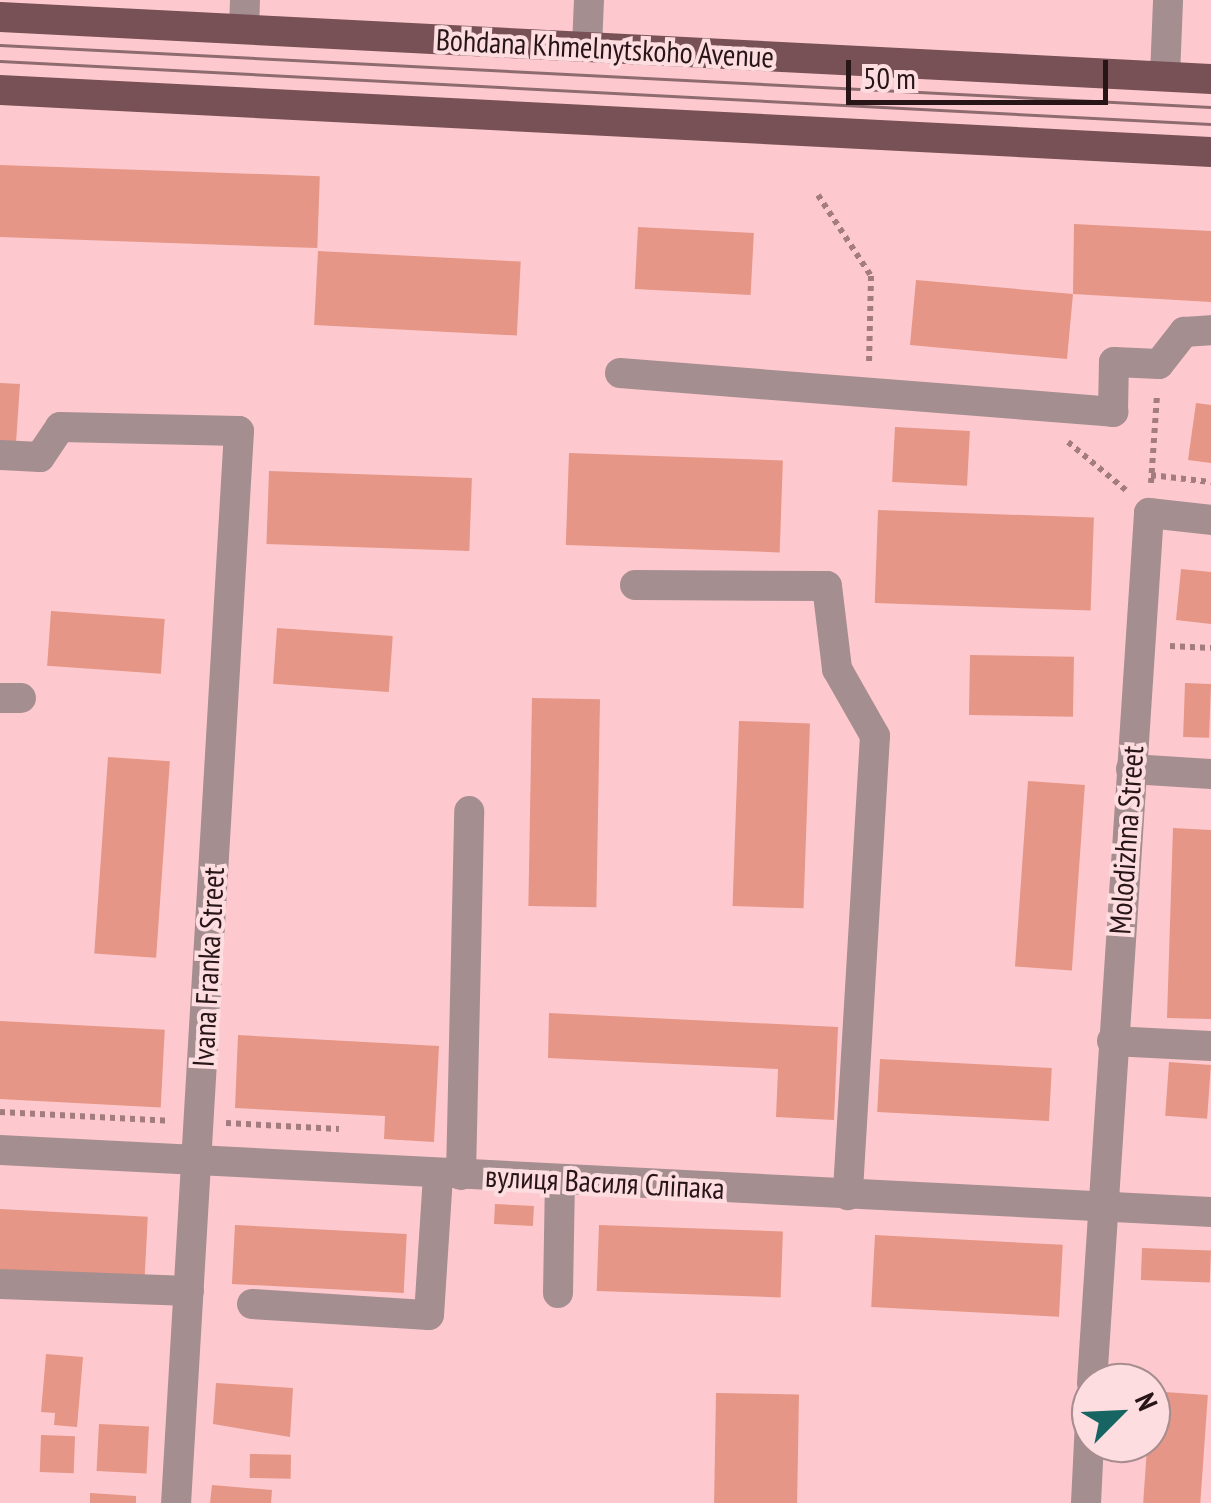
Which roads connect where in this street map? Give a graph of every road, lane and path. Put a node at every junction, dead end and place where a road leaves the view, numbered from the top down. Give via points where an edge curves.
1 (589, 0) edge
2 (1168, 0) edge
3 (244, 14) edge
4 (0, 17) edge
5 (588, 47) junction
6 (1165, 76) junction
7 (1211, 78) edge
8 (0, 90) edge
9 (1211, 152) edge
10 (818, 196) dead end
11 (1211, 330) edge
12 (1159, 364) junction
13 (620, 374) dead end
14 (874, 394) junction
15 (1056, 436) dead end
16 (0, 455) edge
17 (1151, 475) junction
18 (1211, 482) edge
19 (1149, 513) junction
20 (1211, 520) edge
21 (635, 585) dead end
22 (1131, 769) junction
23 (1211, 774) edge
24 (469, 811) dead end
25 (1112, 1041) junction
26 (1211, 1046) edge
27 (0, 1150) edge
28 (196, 1161) junction
29 (450, 1174) junction
30 (560, 1180) junction
31 (848, 1195) junction
32 (1100, 1209) junction
33 (1211, 1212) edge
34 (0, 1284) edge
35 (188, 1291) junction
36 (558, 1293) dead end
37 (252, 1304) dead end
38 (1093, 1363) edge
39 (1088, 1463) edge
40 (176, 1503) edge
41 (1086, 1503) edge

1 - 5 street
2 - 6 street
3 - 4 main road, Bohdana Khmelnytskoho Avenue
3 - 5 main road, Bohdana Khmelnytskoho Avenue
5 - 6 main road, Bohdana Khmelnytskoho Avenue
6 - 7 main road, Bohdana Khmelnytskoho Avenue
8 - 9 main road
10 - 14 path via 871,276
11 - 12 street via 1184,332
12 - 14 street via 1114,362 1112,412
12 - 17 path
13 - 14 street
15 - 19 path via 1090,452
16 - 28 street, Ivana Franka Street via 40,456 60,427 240,431
17 - 18 path
17 - 19 path
19 - 20 street
19 - 22 street, Molodizhna Street
21 - 31 street via 828,586 836,670 874,736
22 - 23 street
22 - 25 street, Molodizhna Street
24 - 29 street
25 - 26 street
25 - 32 street, Molodizhna Street
27 - 28 street, вулиця Василя Сліпака
28 - 29 street, вулиця Василя Сліпака
28 - 35 street, Ivana Franka Street
29 - 30 street, вулиця Василя Сліпака
29 - 37 street via 429,1315
30 - 31 street, вулиця Василя Сліпака
30 - 36 street
31 - 32 street, вулиця Василя Сліпака
32 - 33 street, вулиця Василя Сліпака
32 - 38 street, Molodizhna Street
34 - 35 street
35 - 40 street, Ivana Franka Street
39 - 41 street

